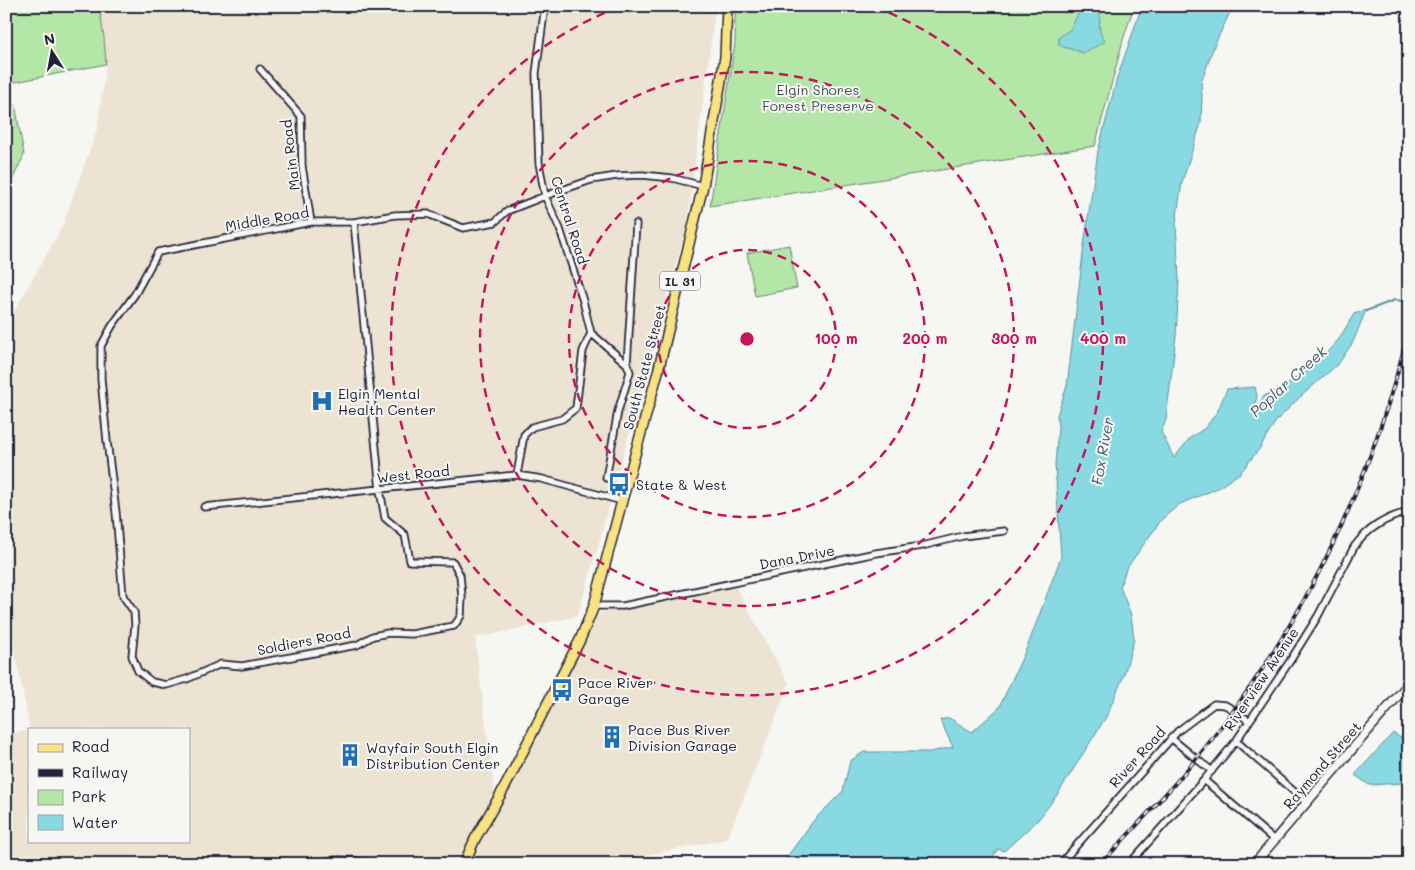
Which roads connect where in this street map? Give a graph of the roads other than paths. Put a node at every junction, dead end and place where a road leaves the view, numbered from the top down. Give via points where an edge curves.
1 (545, 6) edge
2 (727, 6) edge
3 (260, 69) dead end
4 (703, 186) junction
5 (545, 196) junction
6 (312, 222) junction
7 (354, 222) junction
8 (636, 224) dead end
9 (591, 333) junction
10 (627, 364) junction
11 (517, 475) junction
12 (606, 478) dead end
13 (380, 490) junction
14 (622, 501) junction
15 (204, 507) dead end
16 (116, 512) joint
17 (1409, 512) edge
18 (1004, 531) dead end
19 (594, 606) junction
20 (1409, 683) edge
21 (1249, 721) junction
22 (1171, 738) junction
23 (1236, 741) junction
24 (1212, 771) junction
25 (1204, 780) junction
26 (1306, 802) junction
27 (1274, 840) junction
28 (313, 864) edge
29 (368, 864) edge
30 (464, 864) edge
31 (1060, 864) edge
32 (1129, 864) edge
33 (1254, 864) edge
34 (1375, 864) edge
35 (1387, 864) edge

1 - 5 street, Central Road via 536,73 540,163
2 - 4 main road, South State Street / IL 31 via 725,57
3 - 6 street, Main Road via 301,116 302,166
4 - 5 street, Middle Road via 672,178 617,176 590,180
4 - 14 main road, South State Street / IL 31 via 658,372
5 - 7 street, Middle Road via 507,212 495,222 463,228 428,214 395,215
5 - 9 street, Central Road via 560,229
6 - 7 street, Middle Road
6 - 16 street, Middle Road via 158,252 102,346 101,379
7 - 13 street, Soldiers Road
8 - 10 street
9 - 10 street
9 - 11 street via 583,351 576,408 562,420 532,427 524,435
10 - 12 street via 630,372 618,411
11 - 13 street, West Road
11 - 14 street, West Road
13 - 15 street, West Road
13 - 16 street, Soldiers Road via 385,518 405,535 410,561 453,562 460,574 461,616 454,626 412,634 388,633 373,636 357,645 242,666 221,664 166,685 152,682 138,671 132,656 134,612 123,596
14 - 19 main road, South State Street / IL 31
17 - 21 street, Riverview Avenue via 1381,522 1361,537 1318,616
18 - 19 street, Dana Drive via 876,553 623,606
19 - 30 main road, South State Street / IL 31 via 580,640
20 - 26 street, Raymond Street
21 - 22 street, River Road via 1225,705 1214,704
21 - 23 street, Riverview Avenue
22 - 24 street
22 - 31 street, River Road
23 - 24 street, Riverview Avenue
23 - 26 street
24 - 25 street, Riverview Avenue
25 - 27 street
25 - 32 street, Riverview Avenue
26 - 27 street, Raymond Street
27 - 33 street, Raymond Street
28 - 29 street via 327,861
34 - 35 street

